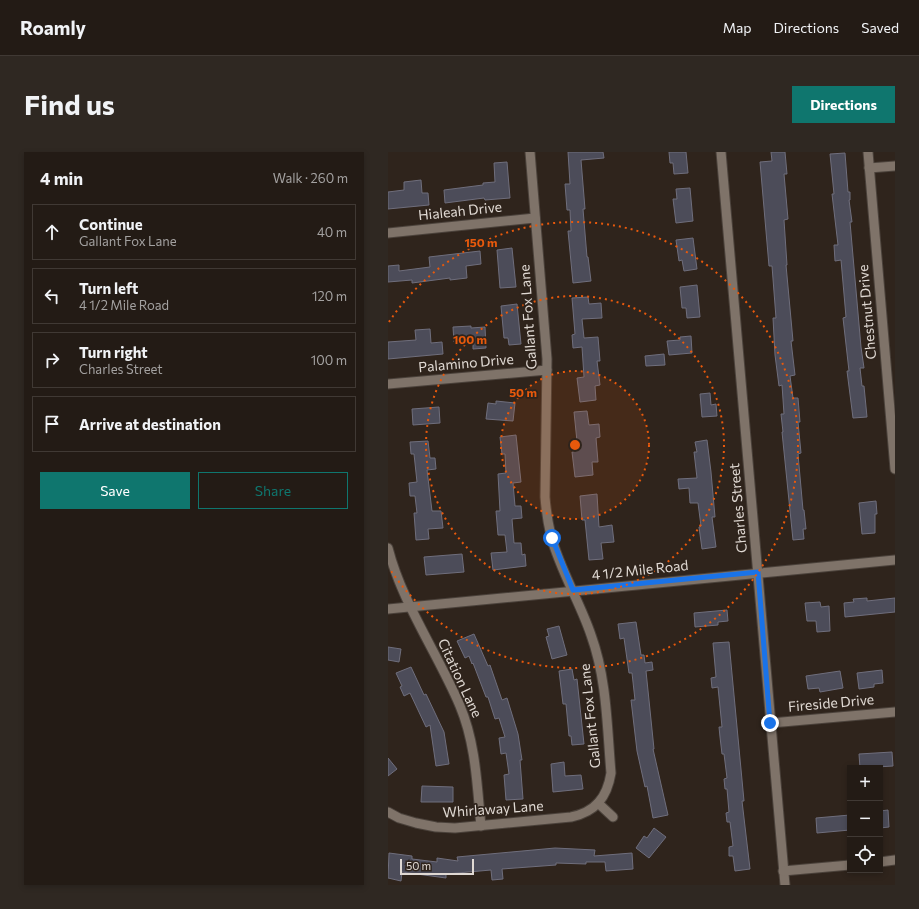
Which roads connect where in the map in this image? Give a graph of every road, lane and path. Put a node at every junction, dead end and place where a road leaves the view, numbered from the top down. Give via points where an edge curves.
1 (530, 152) edge
2 (722, 152) edge
3 (868, 152) edge
4 (895, 166) edge
5 (869, 168) junction
6 (535, 218) junction
7 (388, 233) edge
8 (547, 370) junction
9 (388, 384) edge
10 (893, 415) edge
11 (895, 469) edge
12 (388, 548) edge
13 (895, 560) edge
14 (758, 572) junction
15 (573, 590) junction
16 (411, 606) junction
17 (388, 609) edge
18 (895, 712) edge
19 (770, 723) junction
20 (598, 803) junction
21 (388, 812) edge
22 (613, 817) dead end
23 (481, 826) junction
24 (895, 860) edge
25 (883, 862) edge
26 (847, 865) edge
27 (783, 871) junction
28 (785, 885) edge

1 - 6 street, Gallant Fox Lane
2 - 14 street, Charles Street
3 - 5 street, Chestnut Drive
4 - 5 street
5 - 10 street, Chestnut Drive
6 - 7 street, Hialeah Drive
6 - 8 street, Gallant Fox Lane
8 - 9 street, Palamino Drive
8 - 15 street, Gallant Fox Lane via 547,518 553,543
10 - 11 street, Chestnut Drive
12 - 16 street, Citation Lane
13 - 14 street, 4 1/2 Mile Road
14 - 15 street, 4 1/2 Mile Road
14 - 19 street, Charles Street
15 - 16 street, 4 1/2 Mile Road
15 - 20 street, Gallant Fox Lane via 591,635 603,682 611,773 607,789
16 - 17 street, 4 1/2 Mile Road
16 - 23 street, Citation Lane via 468,727
18 - 19 street, Fireside Drive
19 - 27 street, Charles Street
20 - 22 street
20 - 23 street, Whirlaway Lane via 591,810 571,817
21 - 23 street, Whirlaway Lane via 399,818 436,827
24 - 25 street
26 - 27 street
27 - 28 street, Charles Street

